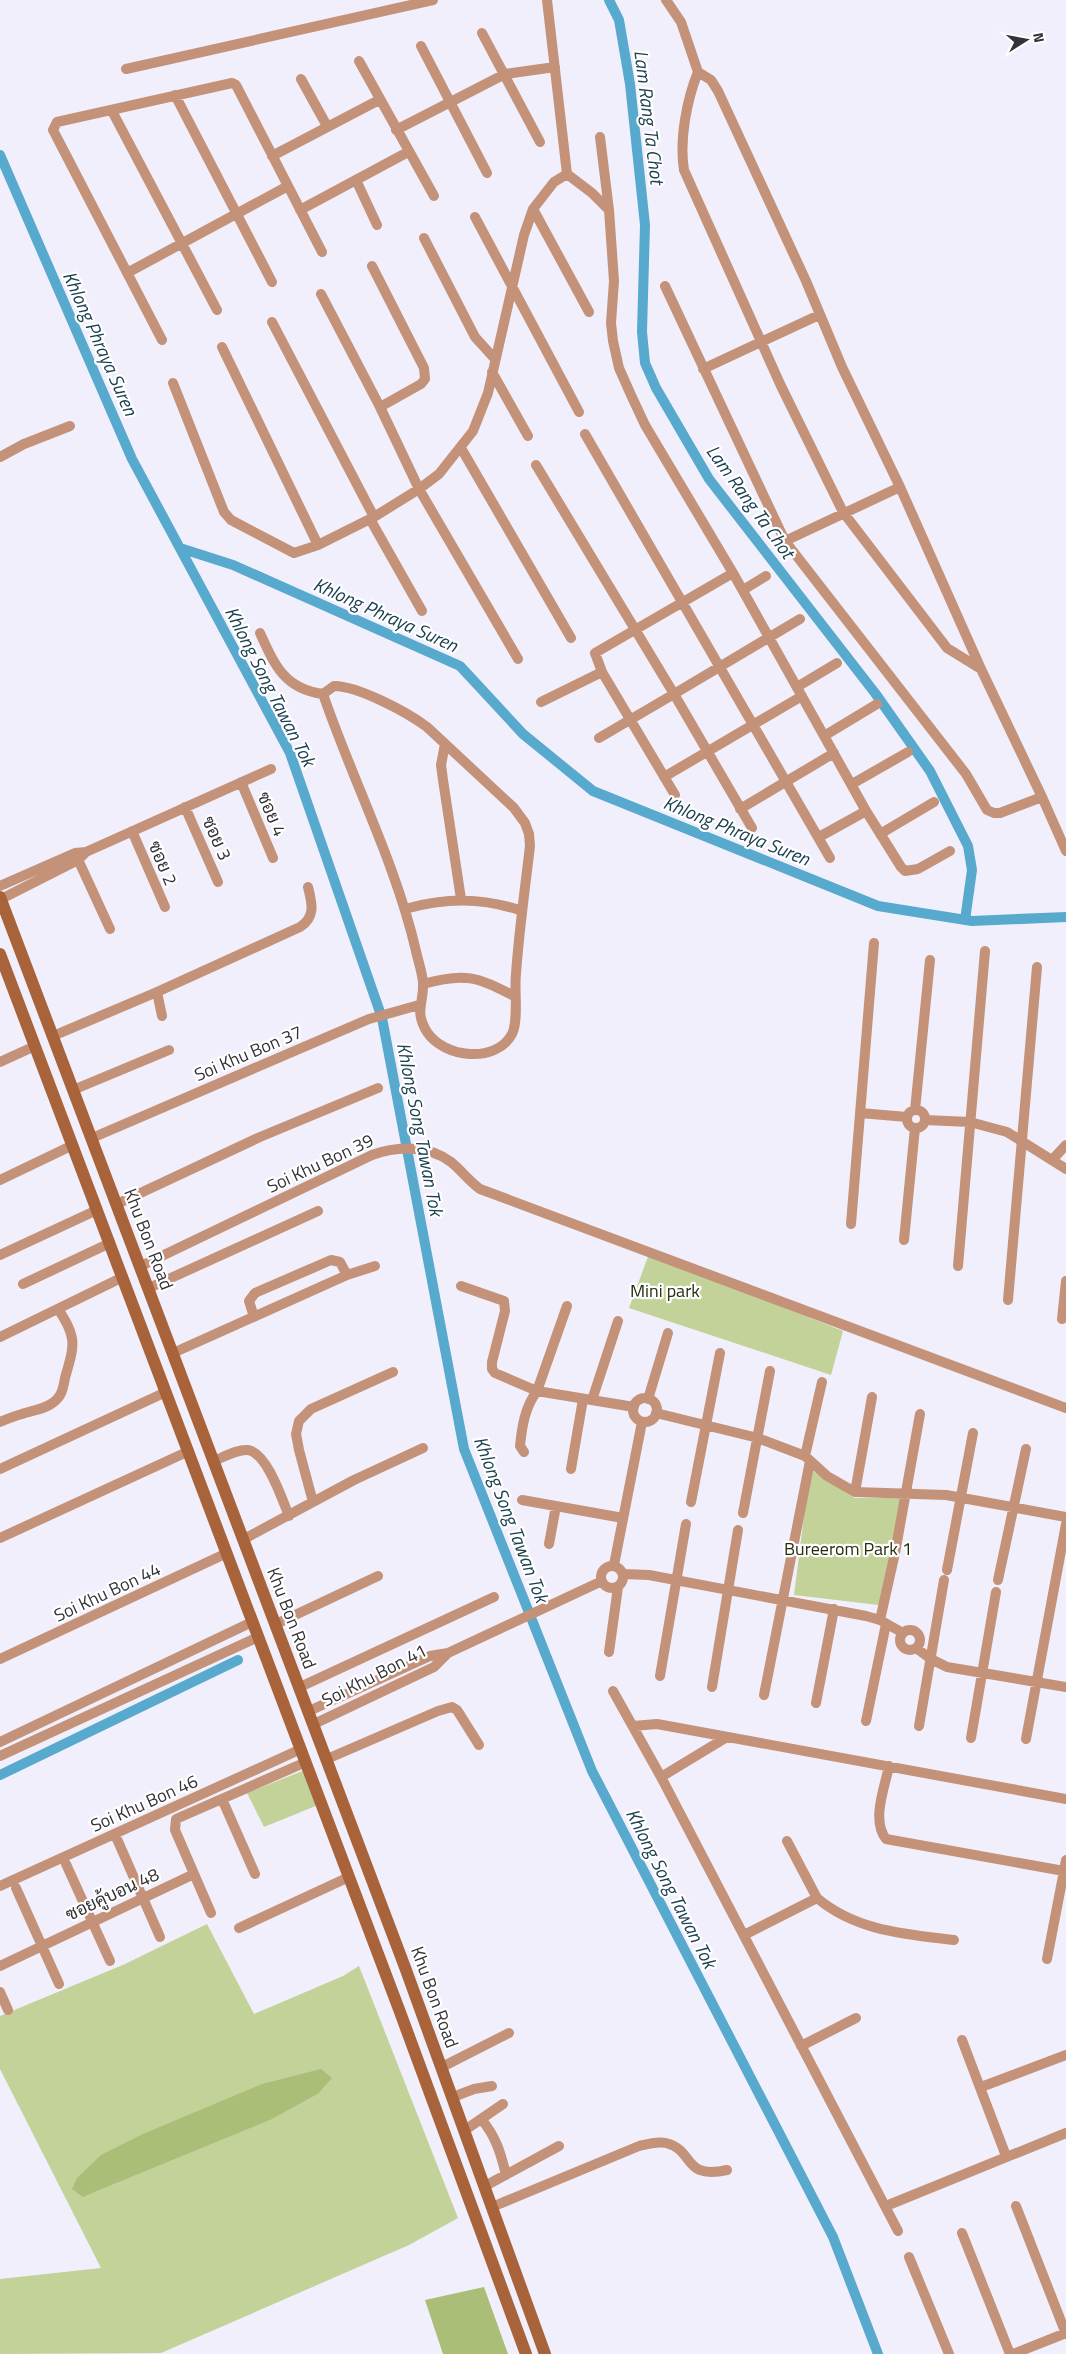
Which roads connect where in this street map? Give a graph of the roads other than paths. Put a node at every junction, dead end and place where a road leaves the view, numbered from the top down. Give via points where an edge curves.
1 (432, 0) edge
2 (547, 0) edge
3 (666, 0) edge
4 (482, 33) dead end
5 (421, 46) dead end
6 (359, 61) dead end
7 (555, 67) junction
8 (126, 69) dead end
9 (698, 72) junction
10 (505, 74) junction
11 (301, 79) dead end
12 (175, 95) junction
13 (379, 100) junction
14 (451, 101) junction
15 (112, 111) junction
16 (327, 126) junction
17 (396, 130) junction
18 (600, 137) dead end
19 (540, 142) dead end
20 (408, 152) junction
21 (272, 156) junction
22 (487, 173) dead end
23 (567, 174) junction
24 (356, 180) junction
25 (288, 186) junction
26 (434, 196) dead end
27 (533, 209) junction
28 (300, 210) junction
29 (609, 210) junction
30 (237, 213) junction
31 (475, 217) dead end
32 (377, 225) dead end
33 (424, 238) dead end
34 (182, 242) junction
35 (322, 252) dead end
36 (372, 266) dead end
37 (127, 272) junction
38 (272, 282) dead end
39 (665, 286) dead end
40 (513, 288) junction
41 (321, 294) dead end
42 (217, 310) dead end
43 (589, 312) dead end
44 (819, 315) junction
45 (272, 322) dead end
46 (162, 340) dead end
47 (763, 342) junction
48 (222, 347) dead end
49 (494, 358) junction
50 (703, 369) junction
51 (492, 372) junction
52 (173, 383) dead end
53 (380, 407) junction
54 (579, 412) dead end
55 (70, 426) dead end
56 (585, 434) dead end
57 (528, 436) dead end
58 (461, 448) junction
59 (0, 457) edge
60 (536, 465) dead end
61 (900, 487) junction
62 (419, 489) junction
63 (843, 512) junction
64 (372, 518) junction
65 (784, 542) junction
66 (318, 545) junction
67 (733, 573) junction
68 (766, 576) dead end
69 (743, 590) junction
70 (681, 603) junction
71 (422, 611) dead end
72 (800, 619) dead end
73 (633, 629) junction
74 (260, 634) dead end
75 (769, 637) junction
76 (571, 638) dead end
77 (518, 660) dead end
78 (837, 663) dead end
79 (719, 667) junction
80 (981, 669) junction
81 (602, 672) junction
82 (799, 691) junction
83 (323, 694) junction
84 (674, 694) junction
85 (541, 702) dead end
86 (878, 704) dead end
87 (631, 719) junction
88 (753, 723) junction
89 (824, 736) junction
90 (599, 738) dead end
91 (445, 744) junction
92 (707, 751) junction
93 (908, 752) dead end
94 (834, 753) junction
95 (271, 769) dead end
96 (664, 776) junction
97 (241, 782) junction
98 (786, 782) junction
99 (852, 784) junction
100 (675, 795) dead end
101 (1042, 797) junction
102 (934, 802) dead end
103 (185, 807) junction
104 (740, 809) junction
105 (866, 811) junction
106 (752, 828) dead end
107 (132, 831) junction
108 (880, 834) junction
109 (819, 838) junction
110 (950, 851) dead end
111 (1066, 851) edge
112 (76, 857) junction
113 (273, 858) dead end
114 (830, 858) dead end
115 (218, 882) dead end
116 (0, 886) edge
117 (308, 887) dead end
118 (0, 898) edge
119 (460, 899) junction
120 (165, 907) dead end
121 (405, 909) junction
122 (522, 911) junction
123 (110, 930) dead end
124 (874, 943) dead end
125 (985, 951) dead end
126 (0, 954) edge
127 (930, 960) dead end
128 (1037, 967) dead end
129 (424, 984) junction
130 (157, 992) junction
131 (514, 996) junction
132 (419, 1005) junction
133 (162, 1016) dead end
134 (53, 1036) junction
135 (35, 1046) junction
136 (170, 1050) dead end
137 (0, 1062) edge
138 (378, 1088) dead end
139 (73, 1090) junction
140 (916, 1110) junction
141 (860, 1113) junction
142 (907, 1117) junction
143 (925, 1120) junction
144 (970, 1122) junction
145 (915, 1128) junction
146 (92, 1138) junction
147 (1024, 1141) junction
148 (73, 1145) junction
149 (1066, 1145) edge
150 (1052, 1159) junction
151 (1066, 1168) edge
152 (0, 1180) edge
153 (117, 1204) junction
154 (97, 1210) junction
155 (318, 1211) dead end
156 (851, 1224) dead end
157 (904, 1240) dead end
158 (110, 1243) junction
159 (0, 1255) edge
160 (140, 1266) junction
161 (375, 1266) dead end
162 (958, 1266) dead end
163 (347, 1275) junction
164 (123, 1277) junction
165 (1066, 1281) edge
166 (24, 1284) dead end
167 (461, 1286) dead end
168 (149, 1288) junction
169 (1008, 1300) dead end
170 (567, 1306) dead end
171 (58, 1309) junction
172 (254, 1317) junction
173 (1062, 1319) dead end
174 (618, 1321) dead end
175 (668, 1333) dead end
176 (0, 1337) edge
177 (173, 1353) junction
178 (720, 1353) dead end
179 (770, 1371) dead end
180 (393, 1372) dead end
181 (822, 1382) dead end
182 (537, 1391) junction
183 (166, 1392) junction
184 (872, 1398) dead end
185 (588, 1399) junction
186 (648, 1399) junction
187 (634, 1408) junction
188 (1066, 1408) edge
189 (656, 1413) junction
190 (920, 1414) dead end
191 (0, 1422) edge
192 (642, 1422) junction
193 (706, 1425) junction
194 (973, 1433) dead end
195 (758, 1438) junction
196 (423, 1448) dead end
197 (1026, 1449) dead end
198 (189, 1451) junction
199 (524, 1452) dead end
200 (808, 1459) junction
201 (214, 1460) junction
202 (571, 1468) dead end
203 (0, 1469) edge
204 (854, 1492) junction
205 (906, 1494) junction
206 (962, 1498) junction
207 (522, 1500) dead end
208 (313, 1502) junction
209 (691, 1502) dead end
210 (556, 1506) junction
211 (1015, 1507) junction
212 (743, 1512) dead end
213 (289, 1516) junction
214 (1066, 1517) edge
215 (623, 1518) junction
216 (686, 1524) dead end
217 (1066, 1524) edge
218 (738, 1530) dead end
219 (0, 1538) edge
220 (244, 1539) junction
221 (549, 1544) dead end
222 (227, 1554) junction
223 (614, 1565) junction
224 (947, 1570) dead end
225 (623, 1574) junction
226 (378, 1576) dead end
227 (676, 1580) junction
228 (944, 1580) dead end
229 (998, 1580) dead end
230 (602, 1581) junction
231 (618, 1586) junction
232 (728, 1590) junction
233 (996, 1592) dead end
234 (494, 1596) dead end
235 (782, 1600) junction
236 (834, 1609) junction
237 (252, 1622) junction
238 (883, 1622) junction
239 (276, 1624) junction
240 (903, 1633) junction
241 (258, 1637) junction
242 (916, 1648) junction
243 (608, 1652) dead end
244 (448, 1653) junction
245 (0, 1659) edge
246 (931, 1659) junction
247 (983, 1672) junction
248 (660, 1676) dead end
249 (1036, 1682) junction
250 (300, 1687) junction
251 (1066, 1687) edge
252 (712, 1688) dead end
253 (613, 1691) dead end
254 (764, 1695) dead end
255 (816, 1703) dead end
256 (309, 1711) junction
257 (866, 1721) dead end
258 (314, 1724) junction
259 (633, 1726) junction
260 (919, 1726) dead end
261 (727, 1737) junction
262 (971, 1738) dead end
263 (1026, 1740) dead end
264 (0, 1742) edge
265 (479, 1745) dead end
266 (301, 1750) junction
267 (0, 1756) edge
268 (327, 1759) junction
269 (306, 1762) junction
270 (890, 1766) junction
271 (661, 1777) junction
272 (222, 1799) junction
273 (1066, 1799) edge
274 (117, 1839) dead end
275 (787, 1841) dead end
276 (1066, 1860) edge
277 (66, 1864) dead end
278 (1064, 1871) junction
279 (194, 1874) junction
280 (255, 1874) dead end
281 (349, 1877) junction
282 (0, 1886) edge
283 (16, 1888) dead end
284 (143, 1898) junction
285 (817, 1898) junction
286 (211, 1913) dead end
287 (92, 1921) junction
288 (239, 1928) dead end
289 (744, 1935) junction
290 (160, 1937) dead end
291 (954, 1940) dead end
292 (41, 1945) junction
293 (1047, 1959) dead end
294 (110, 1961) dead end
295 (0, 1966) edge
296 (59, 1984) dead end
297 (0, 1992) edge
298 (8, 2010) dead end
299 (856, 2018) dead end
300 (509, 2033) dead end
301 (962, 2040) dead end
302 (802, 2046) junction
303 (1066, 2055) edge
304 (442, 2068) junction
305 (492, 2086) dead end
306 (981, 2087) junction
307 (453, 2097) junction
308 (503, 2104) dead end
309 (481, 2119) junction
310 (465, 2130) junction
311 (1066, 2133) edge
312 (560, 2146) dead end
313 (1006, 2156) junction
314 (728, 2170) dead end
315 (506, 2175) junction
316 (485, 2186) junction
317 (886, 2206) junction
318 (1016, 2206) dead end
319 (492, 2207) junction
320 (898, 2231) dead end
321 (962, 2233) dead end
322 (909, 2257) dead end
323 (516, 2276) junction
324 (500, 2282) junction
325 (1066, 2333) edge
326 (526, 2354) edge
327 (545, 2354) edge
328 (949, 2354) edge
329 (1012, 2354) edge

1 - 8 street
2 - 7 street
3 - 9 street via 681,22
4 - 10 street
5 - 14 street
6 - 13 street
7 - 10 street
7 - 23 street
9 - 44 street via 718,90
9 - 47 street via 692,86 682,139 684,170
10 - 14 street
10 - 19 street
11 - 16 street
12 - 15 street
12 - 21 street via 232,83 236,85
12 - 30 street
13 - 16 street
13 - 17 street
14 - 17 street
14 - 22 street
15 - 34 street
15 - 37 street via 60,120 53,130
16 - 21 street
17 - 20 street
18 - 29 street
20 - 24 street
20 - 26 street
21 - 25 street
23 - 27 street via 554,182
23 - 29 street
24 - 28 street
24 - 32 street
25 - 28 street
25 - 30 street
27 - 40 street
27 - 43 street
28 - 35 street
29 - 67 street via 614,281 611,323 619,368 645,425
30 - 34 street
30 - 38 street
31 - 40 street
33 - 49 street via 475,337
34 - 37 street
34 - 42 street
36 - 53 street via 424,368 425,378 421,384
37 - 46 street
39 - 50 street
40 - 49 street
40 - 54 street
41 - 53 street
44 - 47 street
44 - 61 street
45 - 64 street
47 - 50 street
47 - 63 street
48 - 66 street
49 - 51 street
50 - 65 street
51 - 57 street
51 - 58 street via 474,431
52 - 66 street via 224,512 231,520 291,553
53 - 62 street
55 - 59 street
56 - 70 street
58 - 62 street via 439,474
58 - 76 street
60 - 73 street
61 - 63 street
61 - 80 street
62 - 64 street
62 - 77 street
63 - 65 street
63 - 80 street via 947,648
64 - 66 street
64 - 71 street
65 - 101 street via 966,774 987,810 1000,813
67 - 69 street
67 - 70 street
68 - 69 street
69 - 75 street
70 - 73 street
70 - 79 street
72 - 75 street
73 - 81 street via 597,650 595,656
73 - 84 street
74 - 83 street via 286,679 306,692
75 - 79 street
75 - 82 street
78 - 82 street
79 - 84 street
79 - 88 street
80 - 101 street
81 - 85 street
81 - 87 street
82 - 88 street
82 - 89 street
83 - 91 street via 334,686 351,688 414,718
83 - 121 street
84 - 87 street
84 - 92 street
86 - 89 street
87 - 90 street
87 - 96 street
88 - 92 street
88 - 98 street
89 - 94 street
91 - 119 street via 441,765
91 - 122 street via 502,795 525,823 530,834 530,846
92 - 96 street
92 - 104 street
93 - 99 street
94 - 98 street
94 - 99 street
95 - 97 street
96 - 100 street
97 - 103 street
97 - 113 street, ซอย 4
98 - 104 street
98 - 109 street
99 - 105 street
101 - 111 street
102 - 108 street
103 - 107 street
103 - 115 street, ซอย 3
104 - 106 street
105 - 108 street
105 - 109 street
107 - 112 street
107 - 120 street, ซอย 2
108 - 110 street via 905,871 918,868
109 - 114 street
112 - 116 street
112 - 118 street
112 - 123 street
117 - 130 street via 312,909 307,922
118 - 134 main road, Khu Bon Road
119 - 121 street
119 - 122 street
121 - 129 street
122 - 131 street
124 - 141 street
125 - 144 street
126 - 135 main road
127 - 140 street
128 - 147 street
129 - 131 street via 451,976 464,976
129 - 132 street
130 - 133 street
130 - 134 street
131 - 132 street via 515,1024 506,1043 472,1054 451,1050 432,1038 426,1030
132 - 146 street, Soi Khu Bon 37 via 369,1019
134 - 139 main road, Khu Bon Road
135 - 137 street
135 - 148 main road
136 - 139 street
138 - 153 street
139 - 146 main road, Khu Bon Road
140 - 142 street
140 - 143 street
141 - 142 street
141 - 156 street
142 - 145 street via 907,1124
143 - 144 street
143 - 145 street via 922,1126
144 - 147 street via 1007,1132
144 - 162 street
145 - 157 street
146 - 153 main road, Khu Bon Road
147 - 150 street
147 - 169 street
148 - 152 street
148 - 154 main road
149 - 150 street
150 - 151 street
153 - 160 main road, Khu Bon Road
154 - 158 main road
154 - 159 street
155 - 168 street
158 - 164 main road
158 - 166 street
160 - 168 main road, Khu Bon Road
160 - 188 street, Soi Khu Bon 39 via 372,1156 393,1149 420,1149 450,1161 480,1189 538,1213
161 - 163 street
163 - 172 street
163 - 172 street via 340,1262 331,1260 255,1293 249,1301
164 - 171 street
164 - 183 main road
165 - 173 street
167 - 182 street via 504,1301 505,1311 492,1369
168 - 177 main road, Khu Bon Road
170 - 182 street
171 - 176 street
171 - 191 street via 68,1323 73,1345 61,1395 41,1409
172 - 177 street
174 - 185 street
175 - 186 street
177 - 201 main road, Khu Bon Road
178 - 193 street
179 - 195 street
180 - 208 street via 311,1409 299,1420 296,1434
181 - 200 street
182 - 185 street
182 - 199 street via 528,1404 521,1432 520,1446
183 - 198 main road
183 - 203 street
184 - 204 street
185 - 187 street
185 - 202 street
186 - 187 street via 639,1400
186 - 189 street via 655,1404
187 - 192 street via 635,1416
189 - 192 street via 651,1421
189 - 193 street
190 - 205 street
192 - 215 street
193 - 195 street
193 - 209 street
194 - 206 street
195 - 200 street
195 - 212 street
196 - 208 street
197 - 211 street
198 - 219 street
198 - 222 main road
200 - 204 street via 827,1476
200 - 235 street
201 - 213 street via 243,1450 256,1453 266,1466
201 - 220 main road, Khu Bon Road
204 - 205 street
205 - 206 street
205 - 238 street
206 - 211 street
206 - 224 street
207 - 210 street
208 - 213 street
210 - 215 street
210 - 221 street
211 - 214 street
211 - 229 street
213 - 220 street
215 - 223 street
216 - 227 street
217 - 249 street
218 - 232 street
220 - 239 main road, Khu Bon Road
222 - 237 main road
222 - 245 street, Soi Khu Bon 44
223 - 225 street
223 - 230 street via 602,1572
225 - 227 street via 638,1573
225 - 231 street via 623,1581
226 - 239 street
227 - 232 street
227 - 248 street
228 - 246 street
230 - 231 street via 607,1586
230 - 244 street, Soi Khu Bon 41
231 - 243 street
232 - 235 street
232 - 252 street
233 - 247 street
234 - 250 street
235 - 236 street
235 - 254 street
236 - 238 street
236 - 255 street
237 - 241 main road
237 - 264 street
238 - 240 street
238 - 257 street
239 - 250 main road, Khu Bon Road
240 - 242 street via 900,1641 903,1646
240 - 242 street via 910,1630 917,1633 920,1641
241 - 266 main road
241 - 267 street
242 - 246 street
244 - 256 street, Soi Khu Bon 41 via 430,1656
244 - 258 street, Soi Khu Bon 41 via 434,1667
246 - 247 street via 947,1667
246 - 260 street
247 - 249 street
247 - 262 street
249 - 251 street
249 - 263 street
250 - 256 main road, Khu Bon Road
253 - 259 street
256 - 258 main road, Khu Bon Road
258 - 268 main road, Khu Bon Road
259 - 261 street via 657,1724
259 - 271 street
261 - 270 street
261 - 271 street
265 - 268 street via 457,1710 446,1708
266 - 269 main road
266 - 282 street, Soi Khu Bon 46
268 - 304 main road, Khu Bon Road
269 - 272 street
269 - 281 main road
270 - 273 street
270 - 278 street via 880,1818 880,1828 886,1839
271 - 289 street
272 - 279 street via 174,1822
272 - 280 street
274 - 284 street
275 - 285 street
276 - 278 street
277 - 287 street
278 - 293 street
279 - 284 street, ซอยคู้บอน 48
279 - 286 street
281 - 288 street
281 - 324 main road
283 - 292 street
284 - 287 street, ซอยคู้บอน 48
284 - 290 street
285 - 289 street
285 - 291 street via 838,1914 866,1926
287 - 292 street, ซอยคู้บอน 48
287 - 294 street
289 - 302 street
292 - 295 street, ซอยคู้บอน 48
292 - 296 street
297 - 298 street
299 - 302 street
300 - 304 street
301 - 306 street
302 - 317 street
303 - 306 street
304 - 307 main road, Khu Bon Road
305 - 307 street
306 - 313 street
307 - 310 main road, Khu Bon Road
308 - 309 street
309 - 310 street
309 - 315 street via 497,2143
310 - 316 main road, Khu Bon Road
311 - 313 street
312 - 315 street
313 - 317 street
314 - 319 street via 704,2172 691,2165 672,2145 653,2143
315 - 316 street
316 - 319 main road, Khu Bon Road
317 - 320 street
318 - 325 street
319 - 323 main road, Khu Bon Road
321 - 329 street
322 - 328 street
323 - 324 main road
323 - 327 main road, Khu Bon Road
324 - 326 main road
325 - 329 street

